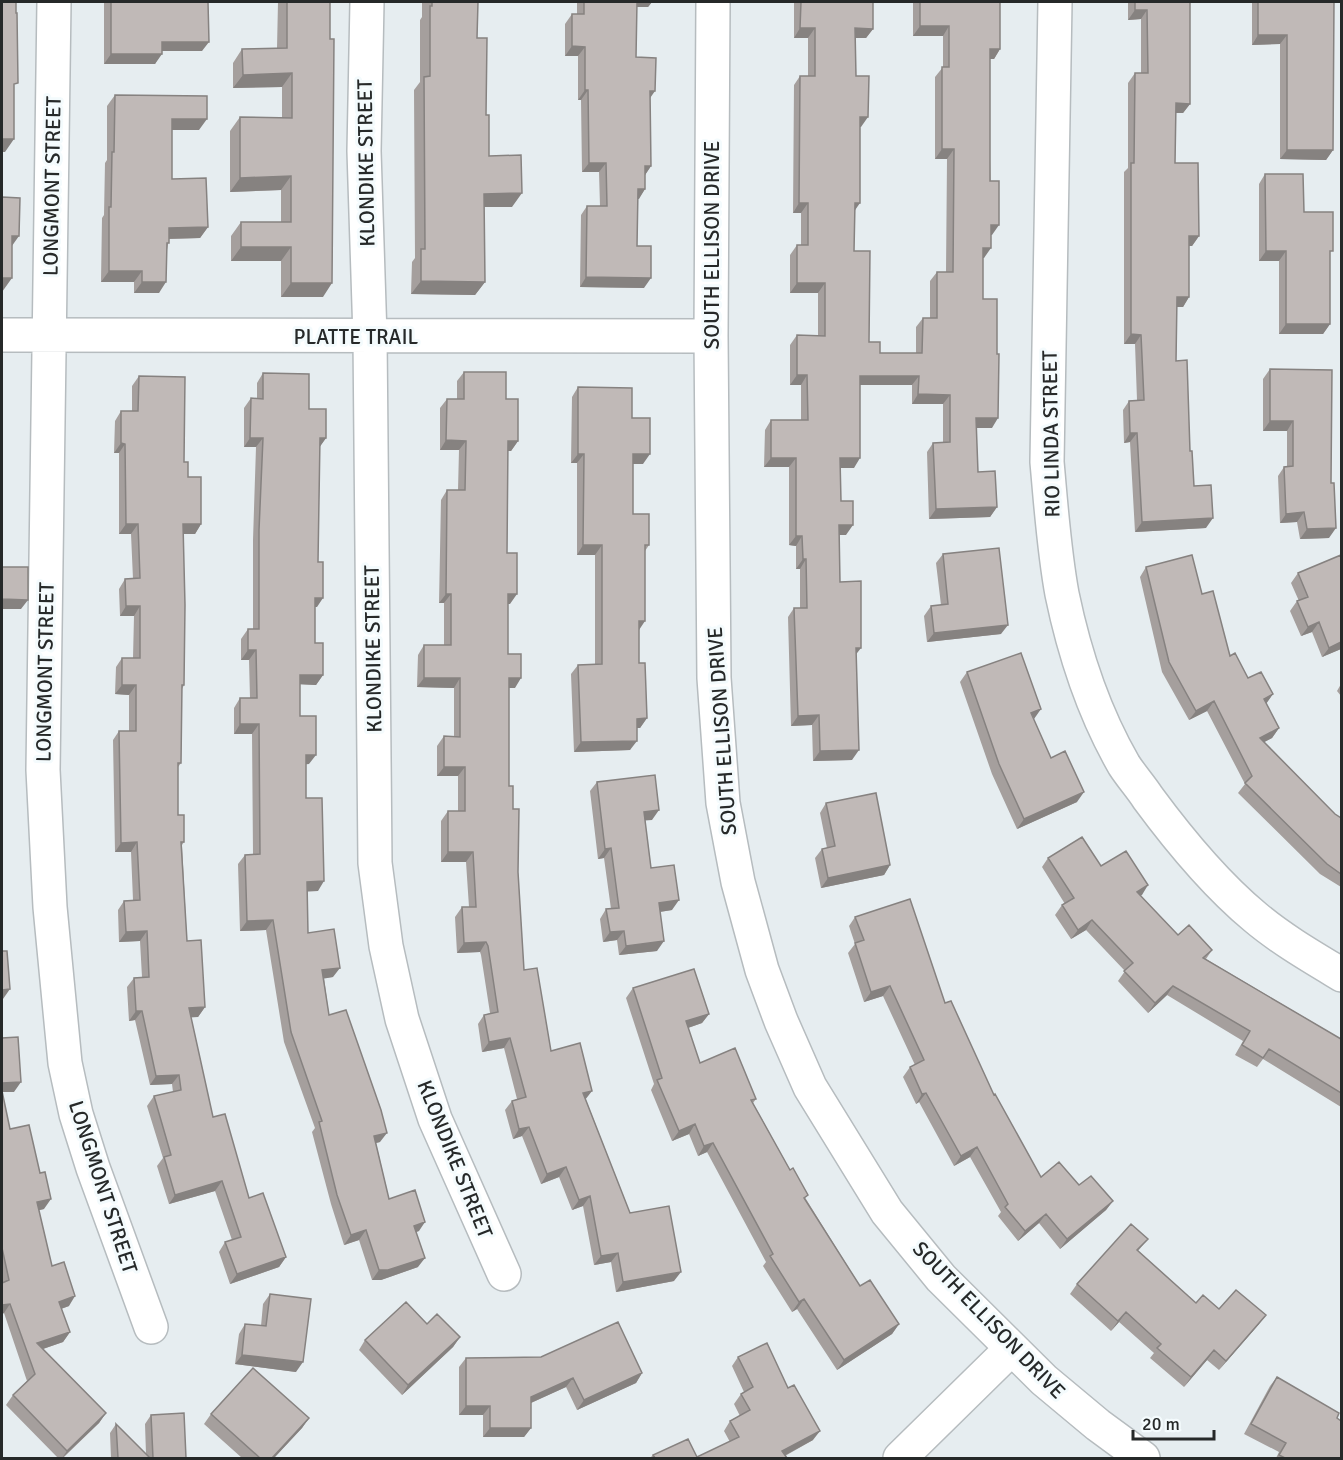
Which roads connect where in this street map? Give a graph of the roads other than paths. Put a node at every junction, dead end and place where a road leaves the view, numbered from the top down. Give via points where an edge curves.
1 (54, 2) edge
2 (366, 2) edge
3 (713, 2) edge
4 (1054, 2) edge
5 (2, 335) edge
6 (50, 335) junction
7 (711, 336) junction
8 (370, 337) junction
9 (1341, 975) edge
10 (504, 1274) dead end
11 (151, 1327) dead end
12 (1011, 1348) junction
13 (900, 1458) edge
14 (1143, 1458) edge

1 - 6 street, LONGMONT STREET
2 - 8 street, KLONDIKE STREET via 364,151
3 - 7 street, SOUTH ELLISON DRIVE
4 - 9 street, RIO LINDA STREET via 1047,462 1053,537 1077,653 1098,710 1125,765 1168,825 1254,916
5 - 6 street, PLATTE TRAIL
6 - 8 street, PLATTE TRAIL
6 - 11 street, LONGMONT STREET via 43,771 50,907 65,1063 93,1168
7 - 8 street, PLATTE TRAIL
7 - 12 street, SOUTH ELLISON DRIVE via 714,678 723,803 738,882 762,970 810,1087 887,1212 941,1278
8 - 10 street, KLONDIKE STREET via 375,863 386,946 402,1019 435,1119
12 - 13 street
12 - 14 street, SOUTH ELLISON DRIVE via 1061,1395

